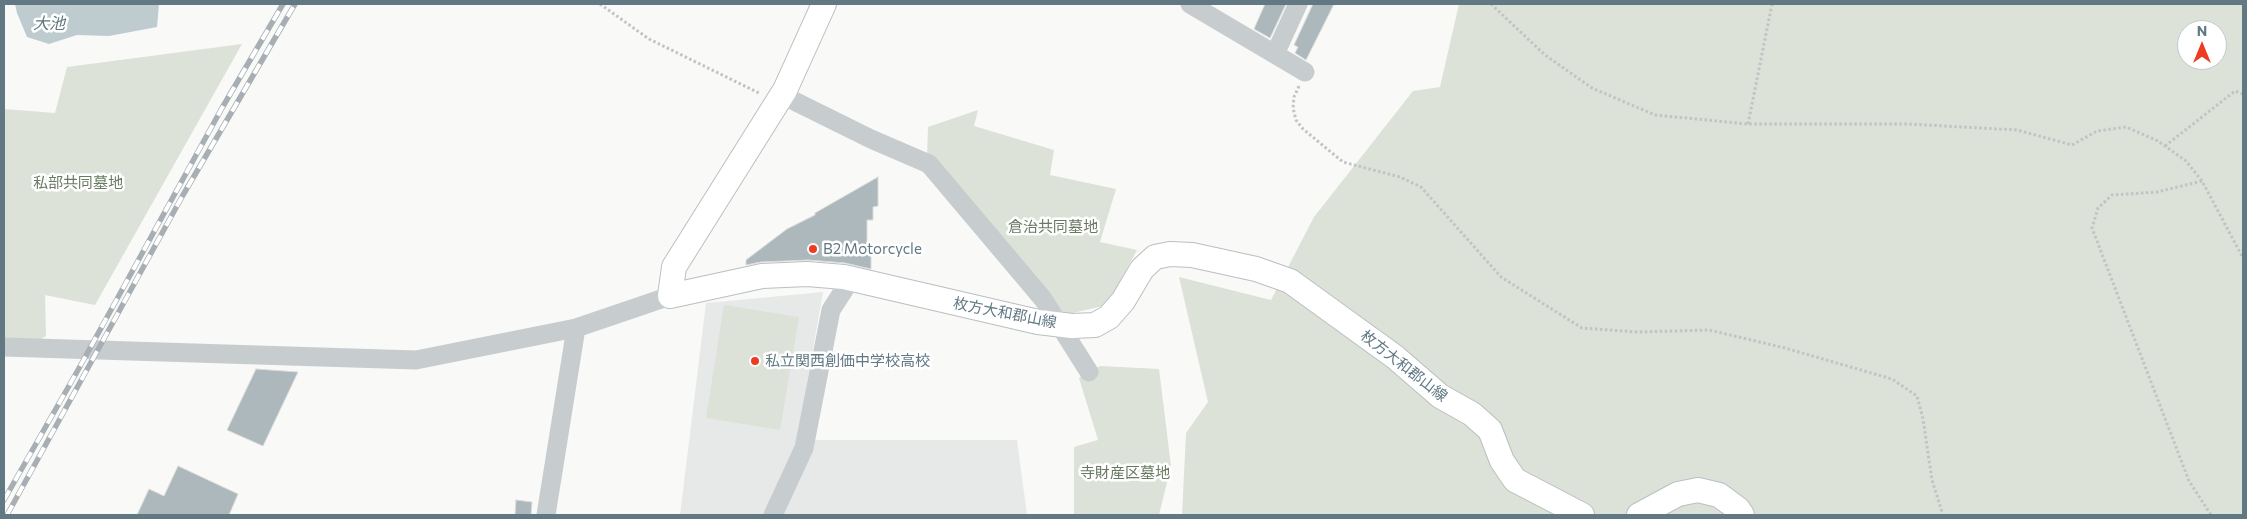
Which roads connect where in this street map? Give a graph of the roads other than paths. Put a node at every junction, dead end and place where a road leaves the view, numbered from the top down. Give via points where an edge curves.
1 (824, 4) edge
2 (1190, 4) edge
3 (1298, 4) edge
4 (1275, 54) junction
5 (1305, 72) road end
6 (780, 98) junction
7 (851, 279) junction
8 (670, 296) junction
9 (1059, 325) junction
10 (576, 328) junction
11 (4, 347) edge
12 (1089, 372) dead end
13 (546, 515) edge
14 (773, 515) edge
15 (1582, 515) edge
16 (1639, 515) edge
17 (1742, 515) edge

1 - 6 main road
2 - 4 street
3 - 4 street
4 - 5 street
6 - 8 main road via 674,267
6 - 9 street via 929,164 1043,299
7 - 8 main road, 枚方大和郡山線 via 807,274 762,276
7 - 9 main road, 枚方大和郡山線
7 - 14 street via 831,310 804,448
8 - 10 street
9 - 12 street
9 - 15 main road, 枚方大和郡山線 via 1095,325 1109,317 1142,269 1155,258 1170,254 1192,255 1281,278 1395,357 1440,396 1472,414 1490,430 1502,461 1515,480
10 - 11 street via 416,360
10 - 13 street
16 - 17 main road via 1678,494 1698,490 1719,495

